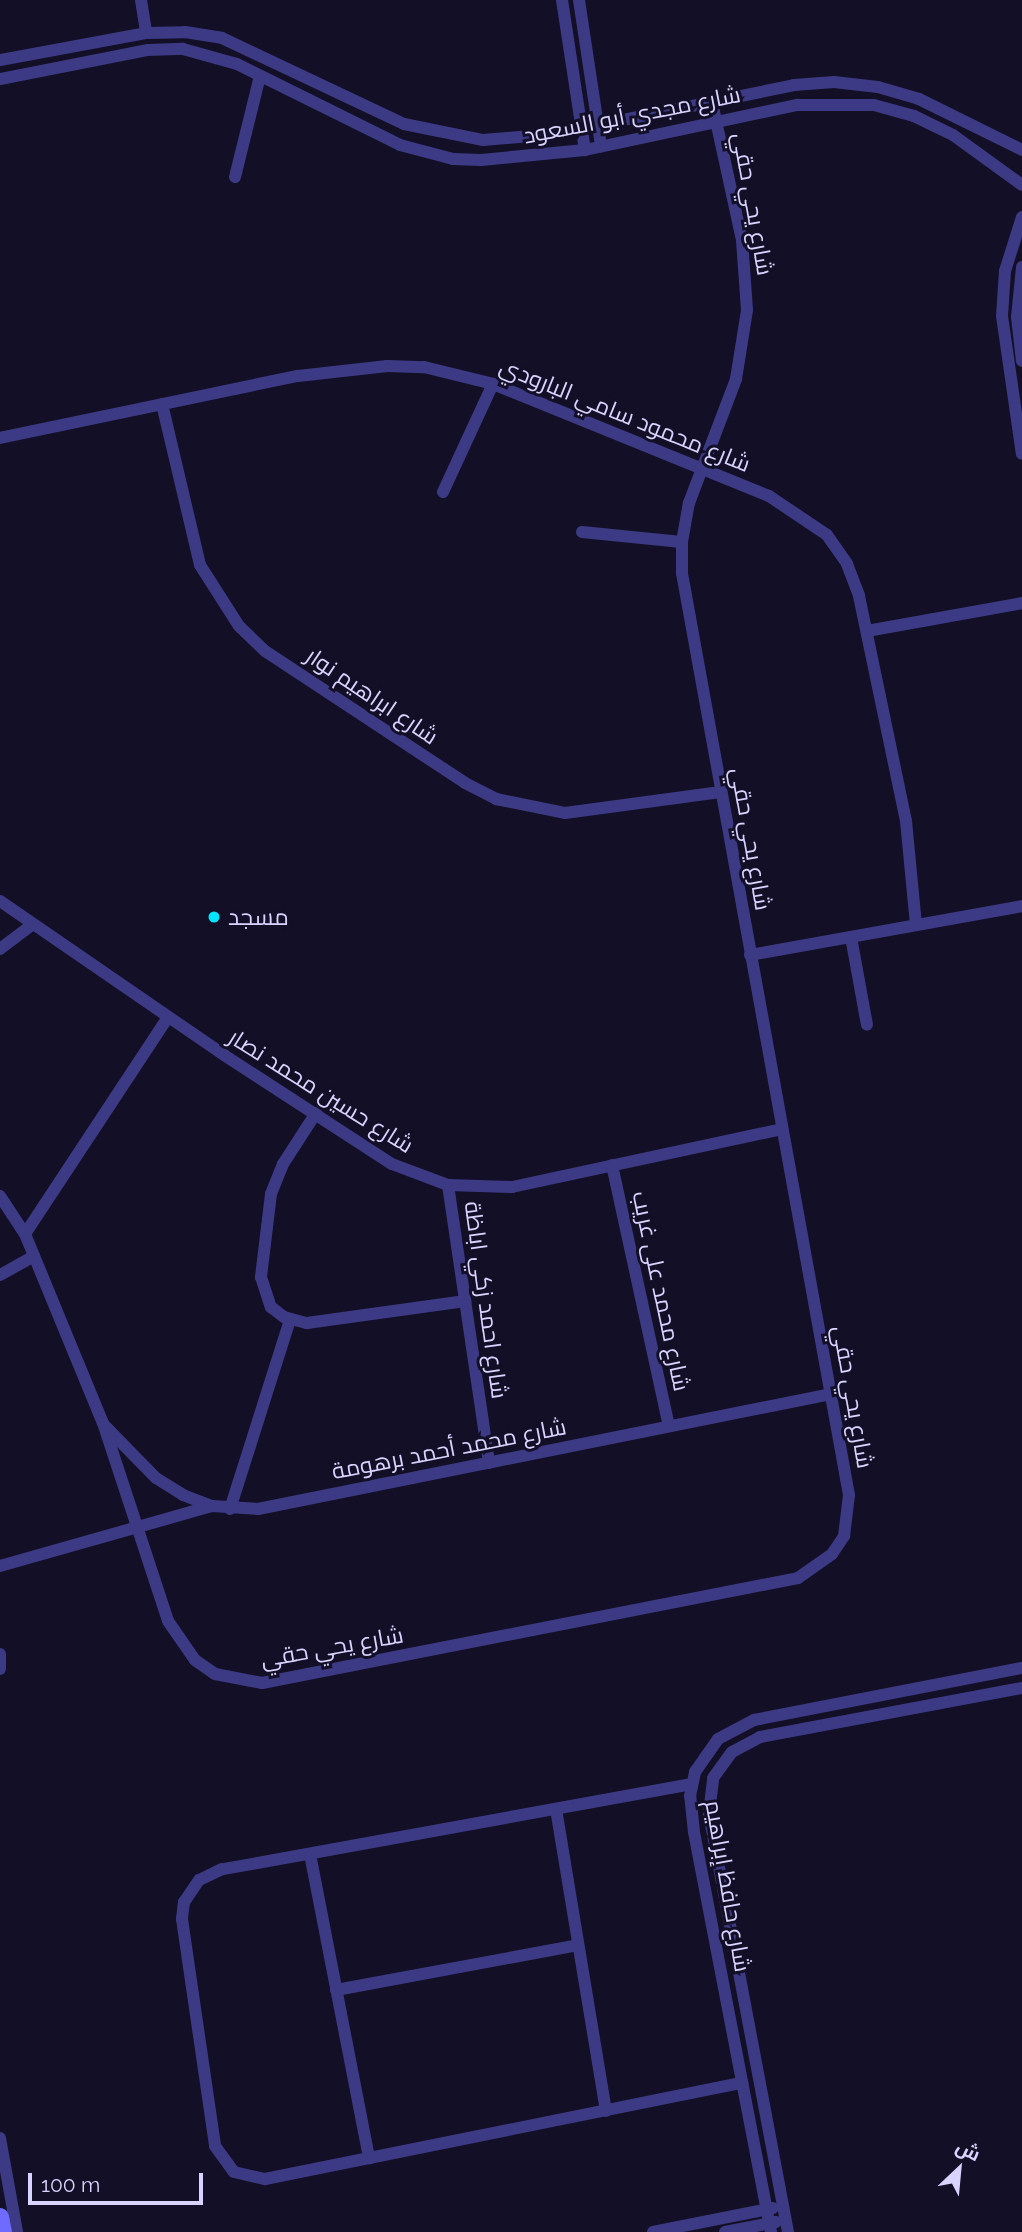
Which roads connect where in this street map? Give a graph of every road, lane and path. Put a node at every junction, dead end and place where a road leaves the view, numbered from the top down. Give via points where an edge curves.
1 (141, 0) edge
2 (562, 0) edge
3 (579, 0) edge
4 (146, 33) junction
5 (0, 60) edge
6 (260, 76) junction
7 (0, 79) edge
8 (712, 102) junction
9 (717, 121) junction
10 (598, 126) junction
11 (581, 130) junction
12 (601, 146) junction
13 (1018, 148) edge
14 (585, 149) junction
15 (1004, 168) junction
16 (235, 177) dead end
17 (1022, 185) edge
18 (1022, 217) edge
19 (1022, 267) edge
20 (1022, 361) edge
21 (493, 384) junction
22 (162, 404) junction
23 (0, 438) edge
24 (1022, 454) edge
25 (703, 470) junction
26 (443, 492) dead end
27 (582, 532) dead end
28 (682, 542) junction
29 (1022, 603) edge
30 (867, 631) junction
31 (721, 792) junction
32 (0, 901) edge
33 (1022, 906) edge
34 (33, 924) junction
35 (916, 925) junction
36 (850, 937) junction
37 (0, 949) edge
38 (750, 955) junction
39 (168, 1017) junction
40 (867, 1025) dead end
41 (316, 1113) junction
42 (782, 1129) junction
43 (612, 1165) junction
44 (448, 1185) junction
45 (0, 1196) edge
46 (25, 1234) junction
47 (34, 1256) junction
48 (0, 1275) edge
49 (465, 1301) junction
50 (289, 1320) junction
51 (831, 1394) junction
52 (103, 1423) junction
53 (669, 1426) junction
54 (489, 1463) junction
55 (212, 1506) junction
56 (230, 1509) junction
57 (135, 1527) junction
58 (0, 1566) edge
59 (0, 1654) edge
60 (1022, 1668) edge
61 (0, 1669) edge
62 (1022, 1688) edge
63 (851, 1699) junction
64 (856, 1719) junction
65 (692, 1784) junction
66 (556, 1809) junction
67 (310, 1854) junction
68 (732, 1932) junction
69 (713, 1934) junction
70 (578, 1945) junction
71 (336, 1990) junction
72 (742, 2083) junction
73 (606, 2111) junction
74 (0, 2138) edge
75 (369, 2158) junction
76 (783, 2206) junction
77 (767, 2209) junction
78 (0, 2217) edge
79 (787, 2226) edge
80 (770, 2228) edge
81 (3, 2232) edge
82 (17, 2232) edge
83 (653, 2232) edge
84 (725, 2232) edge

1 - 4 street
2 - 11 street
3 - 10 street
4 - 5 street, شارع مجدي أبو السعود
4 - 11 street, شارع مجدي أبو السعود via 185,32 222,38 379,114 430,132 483,140
6 - 7 street, شارع مجدي أبو السعود via 218,55 183,49 148,50
6 - 14 street, شارع مجدي أبو السعود via 426,154 481,160
6 - 16 street
8 - 9 street, شارع يحي حقي
8 - 10 street, شارع مجدي أبو السعود
8 - 13 street, شارع مجدي أبو السعود via 794,85 834,82 878,87 960,116
9 - 12 street, شارع مجدي أبو السعود
9 - 15 street, شارع مجدي أبو السعود via 797,104 874,105 914,116
9 - 25 street, شارع يحي حقي via 742,240 747,310 736,379
10 - 11 street, شارع مجدي أبو السعود
10 - 12 street
11 - 14 street
12 - 14 street, شارع مجدي أبو السعود
13 - 15 street
15 - 17 street, شارع مجدي أبو السعود
18 - 24 street via 1005,271 1002,316
19 - 20 street via 1017,317
21 - 22 street, شارع محمود سامي البارودي via 459,373 387,366 298,376
21 - 25 street, شارع محمود سامي البارودي
21 - 26 street
22 - 23 street, شارع محمود سامي البارودي
22 - 31 street, شارع ابراهيم نوار via 182,506 200,565 239,626 265,651 496,799 565,813
25 - 28 street, شارع يحي حقي via 689,502
25 - 30 street, شارع محمود سامي البارودي via 769,496 827,535 847,564
27 - 28 street
28 - 31 street, شارع يحي حقي via 682,573
29 - 30 street
30 - 35 street, شارع محمود سامي البارودي via 906,821
31 - 38 street, شارع يحي حقي
32 - 34 street, شارع حسين محمد نصار
33 - 35 street
34 - 37 street
34 - 39 street, شارع حسين محمد نصار
35 - 36 street
36 - 38 street
36 - 40 street
38 - 42 street, شارع يحي حقي
39 - 41 street, شارع حسين محمد نصار
39 - 46 street
41 - 44 street, شارع حسين محمد نصار via 393,1164
41 - 50 street via 278,1173 270,1205 261,1284 271,1307
42 - 43 street, شارع حسين محمد نصار
42 - 51 street, شارع يحي حقي
43 - 44 street, شارع حسين محمد نصار via 512,1187
43 - 53 street, شارع محمد على غريب
44 - 49 street, شارع احمد زكي اباظة
45 - 46 street, شارع يحي حقي
46 - 47 street, شارع يحي حقي
47 - 48 street
47 - 52 street, شارع يحي حقي
49 - 50 street via 315,1322
49 - 54 street, شارع احمد زكي اباظة
50 - 56 street
51 - 53 street, شارع محمد أحمد برهومة
51 - 57 street, شارع يحي حقي via 849,1516 832,1554 798,1578 262,1683 215,1674 179,1642
52 - 55 street, شارع محمد أحمد برهومة via 156,1478
52 - 57 street, شارع يحي حقي
53 - 54 street, شارع محمد أحمد برهومة
54 - 56 street, شارع محمد أحمد برهومة via 258,1509
55 - 56 street, شارع محمد أحمد برهومة
55 - 57 street
57 - 58 street
59 - 61 street
60 - 63 street, شارع حافظ إبراهيم
62 - 64 street, شارع حافظ إبراهيم
63 - 64 street
63 - 65 street, شارع حافظ إبراهيم via 735,1728 704,1754
64 - 68 street, شارع حافظ إبراهيم via 760,1737 732,1752 717,1771 708,1795 709,1813
65 - 66 street
65 - 69 street, شارع حافظ إبراهيم via 691,1812
66 - 67 street
66 - 70 street
67 - 71 street
67 - 75 street via 214,1871 199,1880 184,1902 182,1919 215,2147 234,2172 257,2179
68 - 69 street
68 - 76 street, شارع حافظ إبراهيم
69 - 72 street, شارع حافظ إبراهيم
70 - 71 street
70 - 73 street
71 - 75 street
72 - 73 street
72 - 77 street, شارع حافظ إبراهيم
73 - 75 street
74 - 82 street
76 - 77 street
76 - 79 street, شارع حافظ إبراهيم
77 - 80 street, شارع حافظ إبراهيم
77 - 83 street
78 - 81 street
79 - 80 street
80 - 84 street

